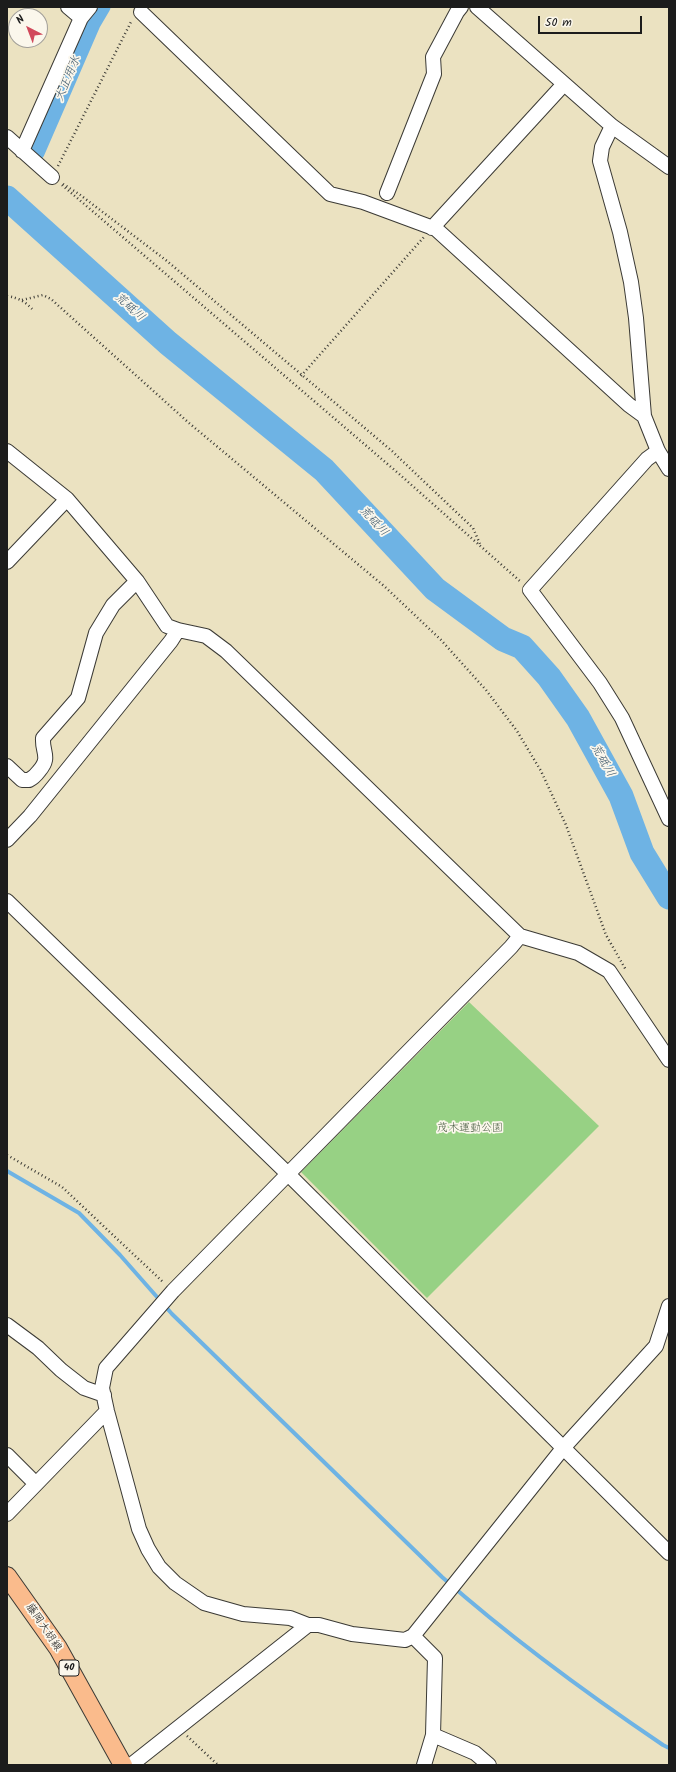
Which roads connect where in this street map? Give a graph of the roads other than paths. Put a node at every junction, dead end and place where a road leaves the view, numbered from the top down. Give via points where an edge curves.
1 (68, 7) edge
2 (90, 7) edge
3 (461, 7) edge
4 (477, 7) edge
5 (141, 12) road end
6 (81, 18) junction
7 (564, 84) junction
8 (612, 126) junction
9 (7, 137) edge
10 (22, 150) junction
11 (669, 167) edge
12 (52, 177) road end
13 (387, 193) dead end
14 (432, 228) junction
15 (644, 416) junction
16 (7, 451) edge
17 (658, 451) junction
18 (669, 469) edge
19 (67, 500) junction
20 (7, 562) edge
21 (137, 581) junction
22 (178, 630) junction
23 (7, 766) edge
24 (669, 819) edge
25 (7, 840) edge
26 (7, 901) edge
27 (520, 936) junction
28 (669, 1060) edge
29 (288, 1175) junction
30 (669, 1306) edge
31 (7, 1325) edge
32 (104, 1395) junction
33 (108, 1411) junction
34 (564, 1447) junction
35 (7, 1455) edge
36 (36, 1484) junction
37 (7, 1514) edge
38 (669, 1553) edge
39 (7, 1576) edge
40 (308, 1625) junction
41 (413, 1636) junction
42 (433, 1735) junction
43 (124, 1765) edge
44 (131, 1765) edge
45 (424, 1765) edge
46 (489, 1765) edge

1 - 6 street
2 - 6 street
3 - 13 street via 433,57 434,74
4 - 7 street
5 - 14 street via 330,194 362,202
6 - 10 street
7 - 8 street
7 - 14 street
8 - 11 street
8 - 15 street via 602,147 600,161 631,282
9 - 10 street
10 - 12 street
14 - 15 street
15 - 17 street
16 - 19 street
17 - 18 street
17 - 24 street via 647,459 530,590 622,718
19 - 20 street
19 - 21 street
21 - 22 street via 167,626
21 - 23 street via 113,605 96,633 78,698 43,738 46,759 44,765 29,780 22,780
22 - 25 street via 35,810
22 - 27 street via 206,636 226,651
26 - 29 street
27 - 28 street via 578,953 609,971
27 - 29 street
29 - 32 street via 173,1291 106,1368 102,1388
29 - 34 street
30 - 34 street via 656,1346
31 - 32 street via 84,1388
32 - 33 street
33 - 36 street
33 - 40 street via 139,1529 159,1567 175,1583 204,1603 243,1614 290,1618
34 - 38 street
34 - 41 street
35 - 36 street
36 - 37 street
39 - 43 main road, 藤岡大胡線 / 40 via 58,1648
40 - 41 street via 319,1625 352,1634 405,1640
40 - 44 street
41 - 42 street via 435,1658
42 - 45 street
42 - 46 street via 475,1753

